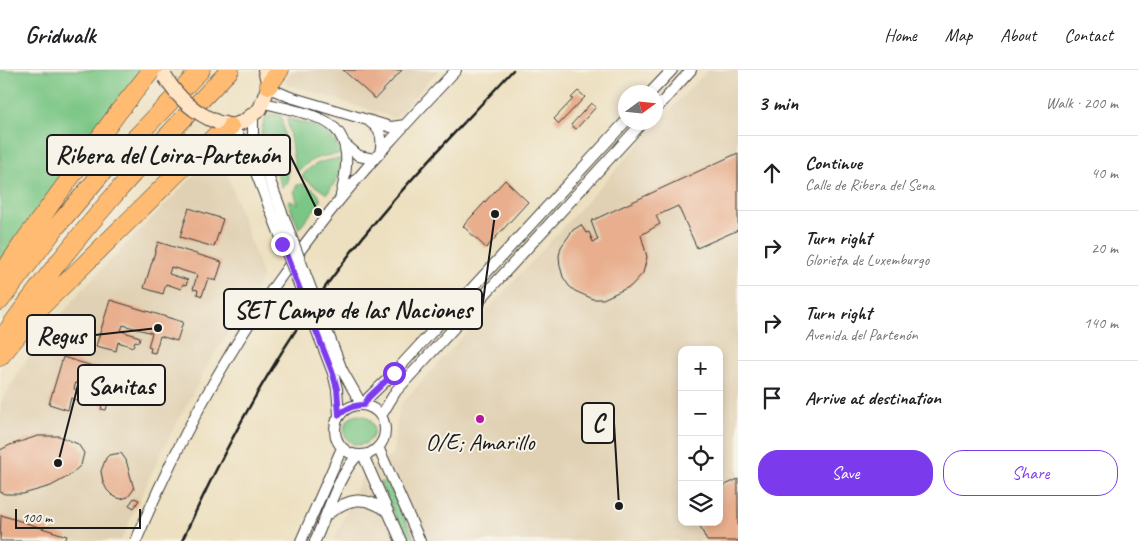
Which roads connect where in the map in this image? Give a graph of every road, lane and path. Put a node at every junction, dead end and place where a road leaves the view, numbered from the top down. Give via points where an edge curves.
1 (201, 70) edge
2 (230, 70) edge
3 (456, 70) edge
4 (672, 70) edge
5 (691, 70) edge
6 (160, 72) edge
7 (270, 77) edge
8 (658, 85) edge
9 (663, 101) edge
10 (264, 103) junction
11 (253, 116) junction
12 (365, 120) junction
13 (227, 125) junction
14 (405, 126) junction
15 (618, 130) edge
16 (636, 130) edge
17 (346, 145) junction
18 (377, 157) junction
19 (258, 163) junction
20 (340, 199) junction
21 (0, 277) edge
22 (0, 302) edge
23 (0, 341) edge
24 (0, 357) edge
25 (337, 372) junction
26 (363, 405) junction
27 (339, 415) junction
28 (381, 416) junction
29 (378, 447) junction
30 (342, 448) junction
31 (360, 455) junction
32 (388, 512) junction
33 (327, 515) junction
34 (136, 541) edge
35 (301, 541) edge
36 (315, 541) edge
37 (401, 541) edge
38 (420, 541) edge

1 - 22 highway via 107,167 57,226
2 - 23 highway via 141,164 61,257
3 - 14 street
4 - 8 street
5 - 9 street
6 - 13 street, bridge via 186,104 202,116
6 - 21 highway via 108,127
7 - 10 street
7 - 12 street via 290,97
10 - 11 street
10 - 17 street via 332,124
11 - 13 street
11 - 19 street
12 - 14 street via 390,127
12 - 18 street via 373,124 382,136
13 - 19 street
13 - 24 highway via 42,306
14 - 18 street
15 - 26 street
16 - 28 street via 396,391
17 - 18 street via 359,156
17 - 20 street via 346,176
18 - 20 street
19 - 25 street, bridge
20 - 34 street via 280,278 229,354 173,458
25 - 26 street
25 - 27 street
26 - 27 street via 354,405
26 - 28 street
27 - 30 street via 334,427
28 - 29 street via 385,432
29 - 31 street
29 - 38 street
30 - 31 street
30 - 35 street
31 - 32 street
31 - 33 street via 343,475
32 - 33 street via 377,504 354,501 342,504
32 - 37 street
33 - 36 street

